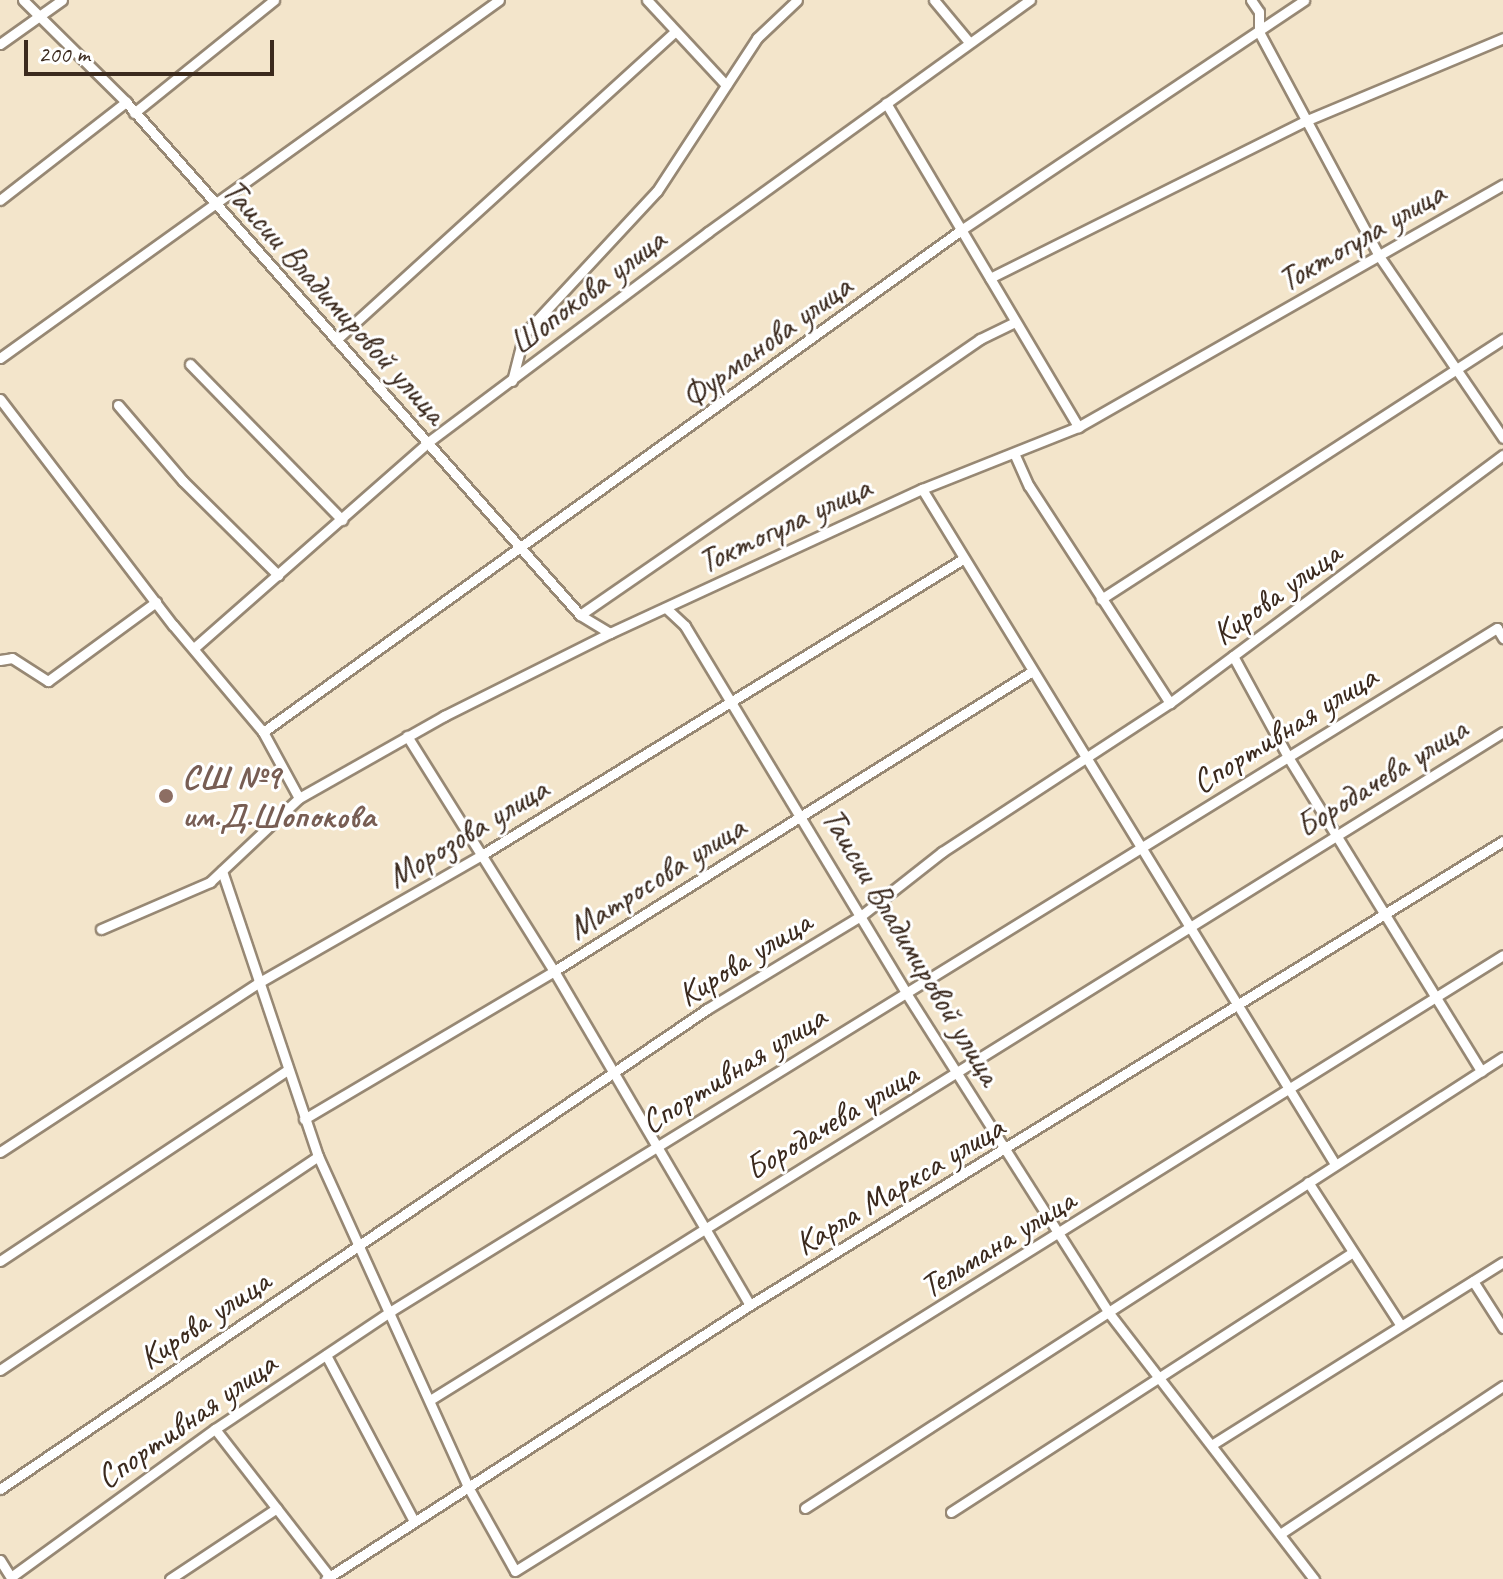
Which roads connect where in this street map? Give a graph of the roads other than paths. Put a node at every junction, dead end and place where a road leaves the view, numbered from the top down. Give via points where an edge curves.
1 (23, 0) edge
2 (62, 0) edge
3 (274, 0) edge
4 (499, 0) edge
5 (647, 0) edge
6 (797, 0) edge
7 (934, 0) edge
8 (1030, 0) edge
9 (1251, 0) edge
10 (1304, 0) edge
11 (38, 16) junction
12 (675, 32) junction
13 (1259, 32) junction
14 (1503, 38) edge
15 (968, 41) junction
16 (0, 44) edge
17 (726, 85) junction
18 (126, 102) junction
19 (886, 103) junction
20 (134, 113) junction
21 (1305, 121) junction
22 (1503, 185) edge
23 (0, 200) edge
24 (215, 208) junction
25 (961, 230) junction
26 (1379, 256) junction
27 (990, 278) junction
28 (1015, 322) junction
29 (1503, 339) edge
30 (336, 340) junction
31 (0, 358) edge
32 (190, 364) dead end
33 (1458, 371) junction
34 (512, 381) junction
35 (0, 399) edge
36 (118, 405) dead end
37 (1078, 427) junction
38 (1503, 438) edge
39 (427, 443) junction
40 (1014, 453) junction
41 (1503, 455) edge
42 (922, 489) junction
43 (342, 520) junction
44 (522, 550) junction
45 (963, 559) junction
46 (278, 575) junction
47 (1101, 599) junction
48 (156, 602) junction
49 (666, 608) junction
50 (580, 615) junction
51 (610, 633) junction
52 (1503, 638) edge
53 (194, 648) junction
54 (1233, 656) junction
55 (0, 660) edge
56 (1031, 672) junction
57 (730, 703) junction
58 (1170, 703) junction
59 (263, 732) junction
60 (1503, 732) edge
61 (407, 736) junction
62 (1288, 757) junction
63 (1090, 758) junction
64 (299, 798) junction
65 (803, 816) junction
66 (1336, 835) junction
67 (1503, 841) edge
68 (1141, 849) junction
69 (480, 856) junction
70 (222, 871) junction
71 (1385, 914) junction
72 (862, 915) junction
73 (1193, 928) junction
74 (101, 929) dead end
75 (1503, 955) edge
76 (554, 971) junction
77 (258, 983) junction
78 (906, 993) junction
79 (1437, 997) junction
80 (1241, 1008) junction
81 (1503, 1057) edge
82 (288, 1070) junction
83 (1481, 1071) junction
84 (615, 1074) junction
85 (959, 1074) junction
86 (1292, 1090) junction
87 (304, 1119) junction
88 (659, 1145) junction
89 (0, 1152) edge
90 (1007, 1152) junction
91 (318, 1156) junction
92 (1335, 1164) junction
93 (1308, 1182) junction
94 (706, 1227) junction
95 (1058, 1235) junction
96 (361, 1244) junction
97 (1352, 1253) junction
98 (0, 1261) edge
99 (1503, 1262) edge
100 (1473, 1281) junction
101 (750, 1305) junction
102 (391, 1311) junction
103 (1109, 1313) junction
104 (1401, 1326) junction
105 (1503, 1328) edge
106 (326, 1355) junction
107 (0, 1370) edge
108 (1160, 1381) junction
109 (1503, 1386) edge
110 (430, 1400) junction
111 (215, 1429) junction
112 (1213, 1444) junction
113 (467, 1485) junction
114 (0, 1489) edge
115 (277, 1508) junction
116 (805, 1508) dead end
117 (951, 1512) dead end
118 (413, 1519) junction
119 (1280, 1534) junction
120 (0, 1560) edge
121 (11, 1578) edge
122 (328, 1578) edge
123 (170, 1579) edge
124 (1314, 1579) edge

1 - 11 street, Таисии Владимировой улица
2 - 11 street
3 - 20 street
4 - 24 street
5 - 12 street
6 - 17 street via 757,38
7 - 15 street
8 - 15 street, Шопокова улица
9 - 13 street via 1259,12
10 - 13 street, Фурманова улица
11 - 16 street
11 - 18 street, Таисии Владимировой улица
12 - 17 street
12 - 30 street
13 - 21 street
13 - 25 street, Фурманова улица
14 - 21 street
15 - 19 street, Шопокова улица
17 - 34 street via 657,191 524,334
18 - 20 street, Таисии Владимировой улица
18 - 23 street
19 - 25 street
19 - 34 street, Шопокова улица
20 - 24 street, Таисии Владимировой улица
21 - 26 street
21 - 27 street
22 - 26 street, Токтогула улица
24 - 30 street, Таисии Владимировой улица
24 - 31 street
25 - 27 street
25 - 44 street, Фурманова улица
26 - 33 street
26 - 37 street, Токтогула улица
27 - 28 street
28 - 37 street
28 - 50 street via 980,339
29 - 33 street
30 - 39 street, Таисии Владимировой улица
32 - 43 street
33 - 38 street
33 - 47 street
34 - 39 street, Шопокова улица
35 - 48 street
36 - 46 street via 183,481
37 - 40 street, Токтогула улица
39 - 43 street, Шопокова улица
39 - 44 street, Таисии Владимировой улица
40 - 42 street, Токтогула улица
40 - 47 street
41 - 54 street, Кирова улица
42 - 45 street
42 - 49 street, Токтогула улица
43 - 46 street, Шопокова улица
44 - 50 street, Таисии Владимировой улица
44 - 59 street, Фурманова улица
45 - 56 street
45 - 57 street, Морозова улица
46 - 53 street, Шопокова улица
47 - 58 street
48 - 53 street
48 - 55 street via 48,681 12,658
49 - 51 street, Токтогула улица
49 - 57 street, Таисии Владимировой улица via 685,626
50 - 51 street, Таисии Владимировой улица
51 - 61 street, Токтогула улица
52 - 62 street, Спортивная улица via 1497,628
53 - 59 street
54 - 58 street, Кирова улица
54 - 62 street
56 - 63 street
56 - 65 street, Матросова улица
57 - 65 street, Таисии Владимировой улица
57 - 69 street, Морозова улица
58 - 63 street, Кирова улица
59 - 64 street
60 - 66 street, Бородачева улица
61 - 64 street, Токтогула улица
61 - 69 street
62 - 66 street
62 - 68 street, Спортивная улица
63 - 68 street
63 - 72 street, Кирова улица via 942,852
64 - 70 street, Токтогула улица
65 - 72 street, Таисии Владимировой улица
65 - 76 street, Матросова улица
66 - 71 street
66 - 73 street, Бородачева улица
67 - 71 street, Карла Маркса улица
68 - 73 street
68 - 78 street, Спортивная улица
69 - 76 street
69 - 77 street, Морозова улица
70 - 74 street, Токтогула улица via 210,882
70 - 77 street
71 - 79 street
71 - 80 street, Карла Маркса улица
72 - 78 street, Таисии Владимировой улица
72 - 84 street, Кирова улица via 707,1009
73 - 80 street
73 - 85 street, Бородачева улица
75 - 79 street, Тельмана улица
76 - 84 street
76 - 87 street, Матросова улица
77 - 82 street
77 - 89 street, Морозова улица
78 - 85 street, Таисии Владимировой улица
78 - 88 street, Спортивная улица
79 - 83 street
79 - 86 street, Тельмана улица
80 - 86 street
80 - 90 street, Карла Маркса улица
81 - 83 street
82 - 87 street
82 - 98 street
83 - 92 street
84 - 88 street
84 - 96 street, Кирова улица
85 - 90 street, Таисии Владимировой улица
85 - 94 street, Бородачева улица
86 - 92 street
86 - 95 street, Тельмана улица
87 - 91 street
88 - 94 street
88 - 102 street, Спортивная улица
90 - 95 street, Таисии Владимировой улица
90 - 101 street, Карла Маркса улица
91 - 96 street
91 - 107 street
92 - 93 street
93 - 97 street
93 - 103 street
94 - 101 street
94 - 110 street, Бородачева улица
95 - 103 street, Таисии Владимировой улица
95 - 113 street, Тельмана улица via 515,1571
96 - 102 street
96 - 114 street, Кирова улица
97 - 104 street
97 - 108 street
99 - 100 street
100 - 104 street
100 - 105 street
101 - 113 street, Карла Маркса улица
102 - 106 street, Спортивная улица
102 - 110 street
103 - 108 street, Таисии Владимировой улица
103 - 116 street
104 - 112 street
106 - 111 street, Спортивная улица
106 - 118 street
108 - 112 street, Таисии Владимировой улица
108 - 117 street
109 - 119 street
110 - 113 street
111 - 115 street
111 - 121 street, Спортивная улица
112 - 119 street, Таисии Владимировой улица
113 - 118 street, Карла Маркса улица
115 - 122 street
115 - 123 street
118 - 122 street, Карла Маркса улица
119 - 124 street, Таисии Владимировой улица
120 - 121 street

